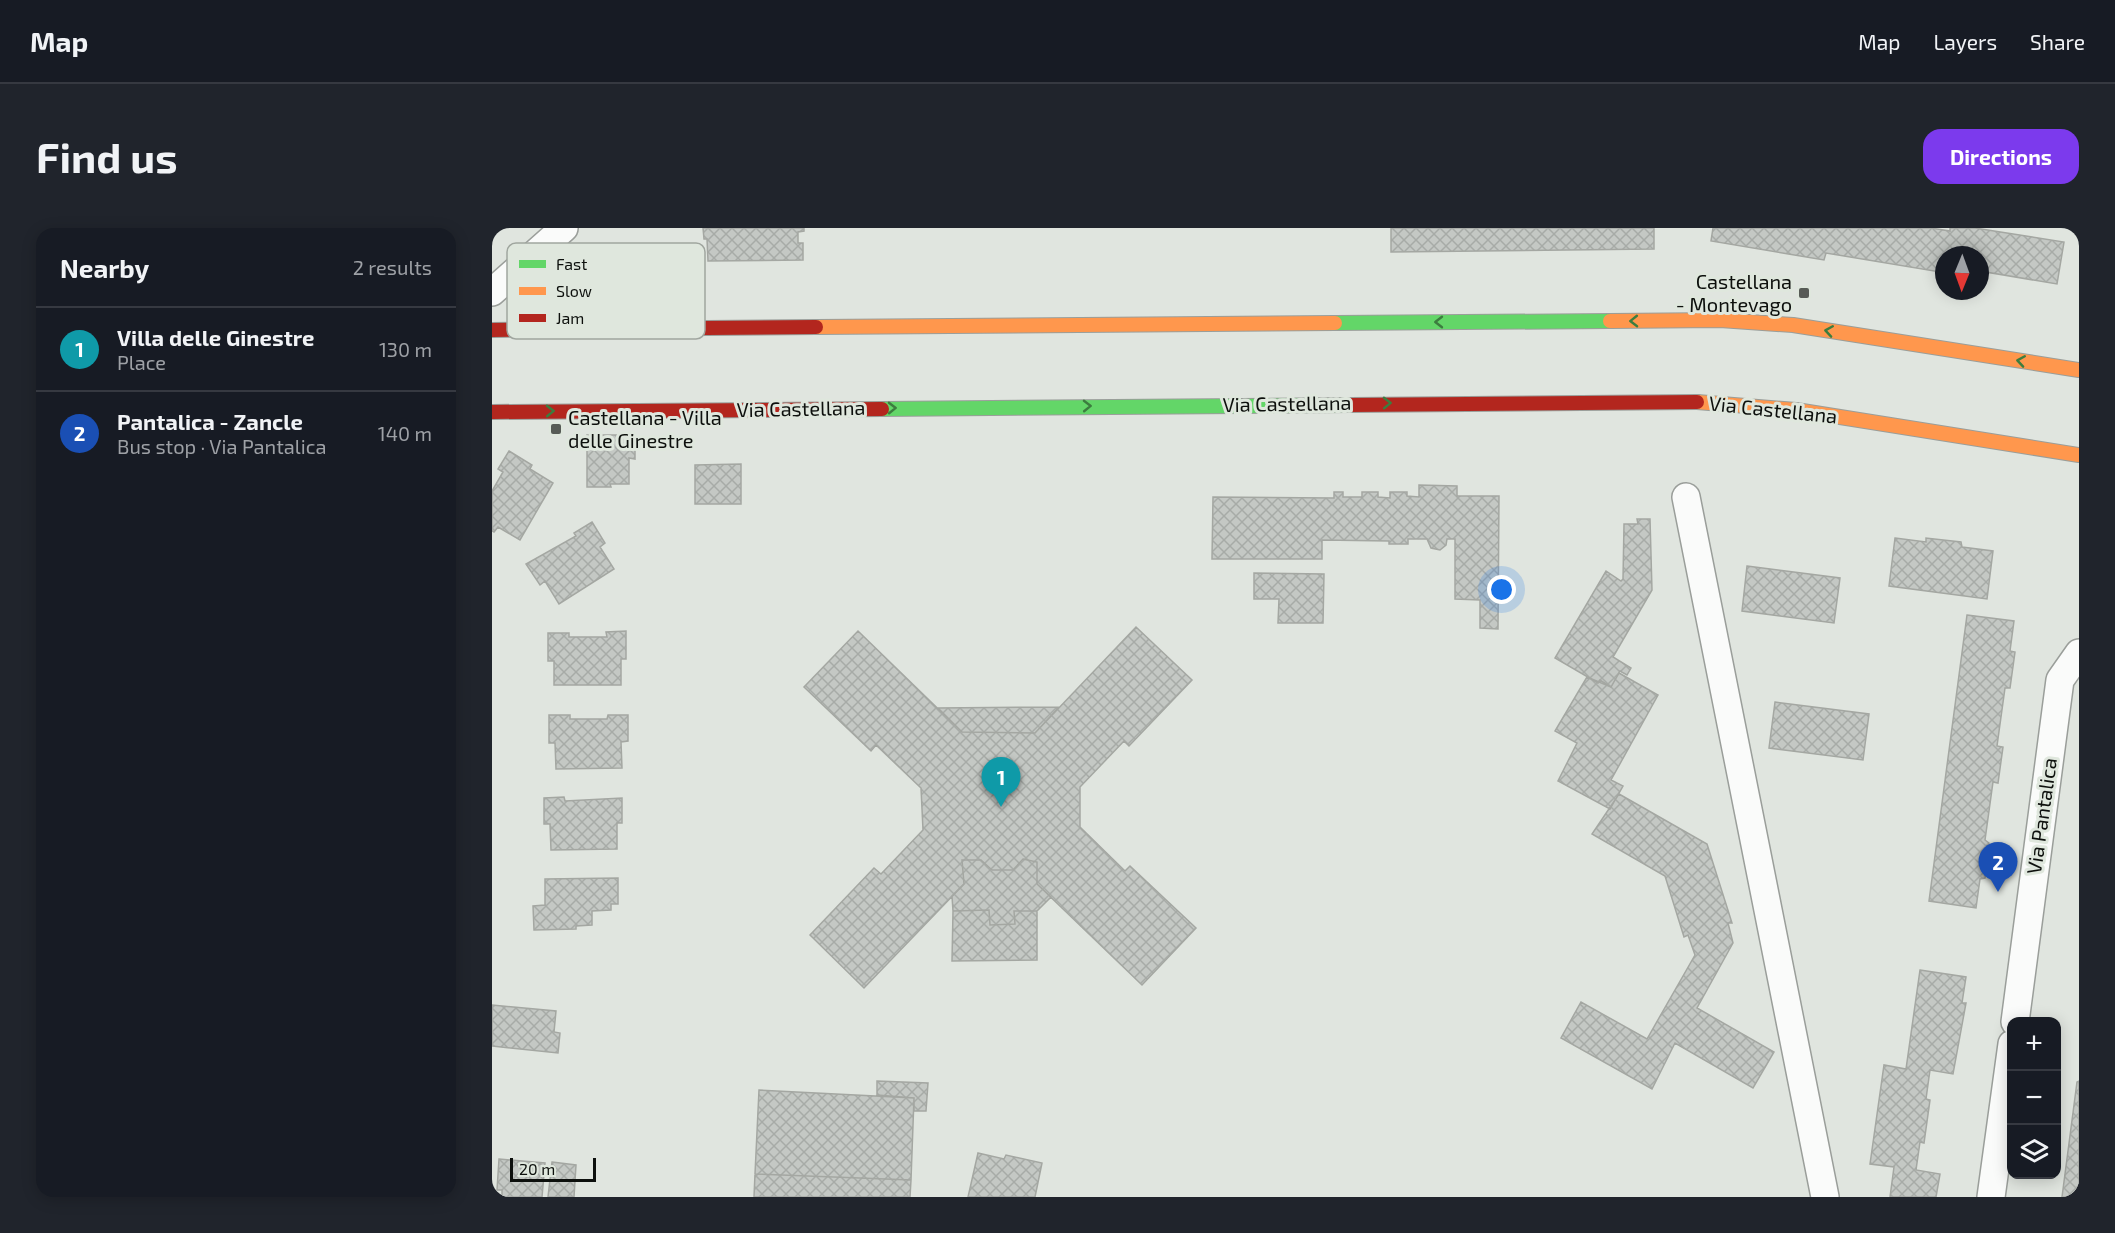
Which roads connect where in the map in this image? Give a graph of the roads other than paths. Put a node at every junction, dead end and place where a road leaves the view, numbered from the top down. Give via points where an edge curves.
1 (564, 228) edge
2 (547, 243) edge
3 (507, 279) edge
4 (492, 292) edge
5 (705, 328) edge
6 (492, 330) edge
7 (507, 330) edge
8 (2079, 370) edge
9 (492, 412) edge
10 (2079, 455) edge
11 (1686, 497) dead end
12 (2079, 653) edge
13 (2015, 1017) edge
14 (2008, 1071) edge
15 (1825, 1197) edge
16 (1991, 1197) edge

1 - 2 street
3 - 4 street
8 -> 5 main road via 1793,326 1720,320
7 -> 6 main road
9 -> 10 main road, Via Castellana via 1694,402 1796,410
11 - 15 street
12 - 13 street, Via Pantalica via 2060,680
14 - 16 street

